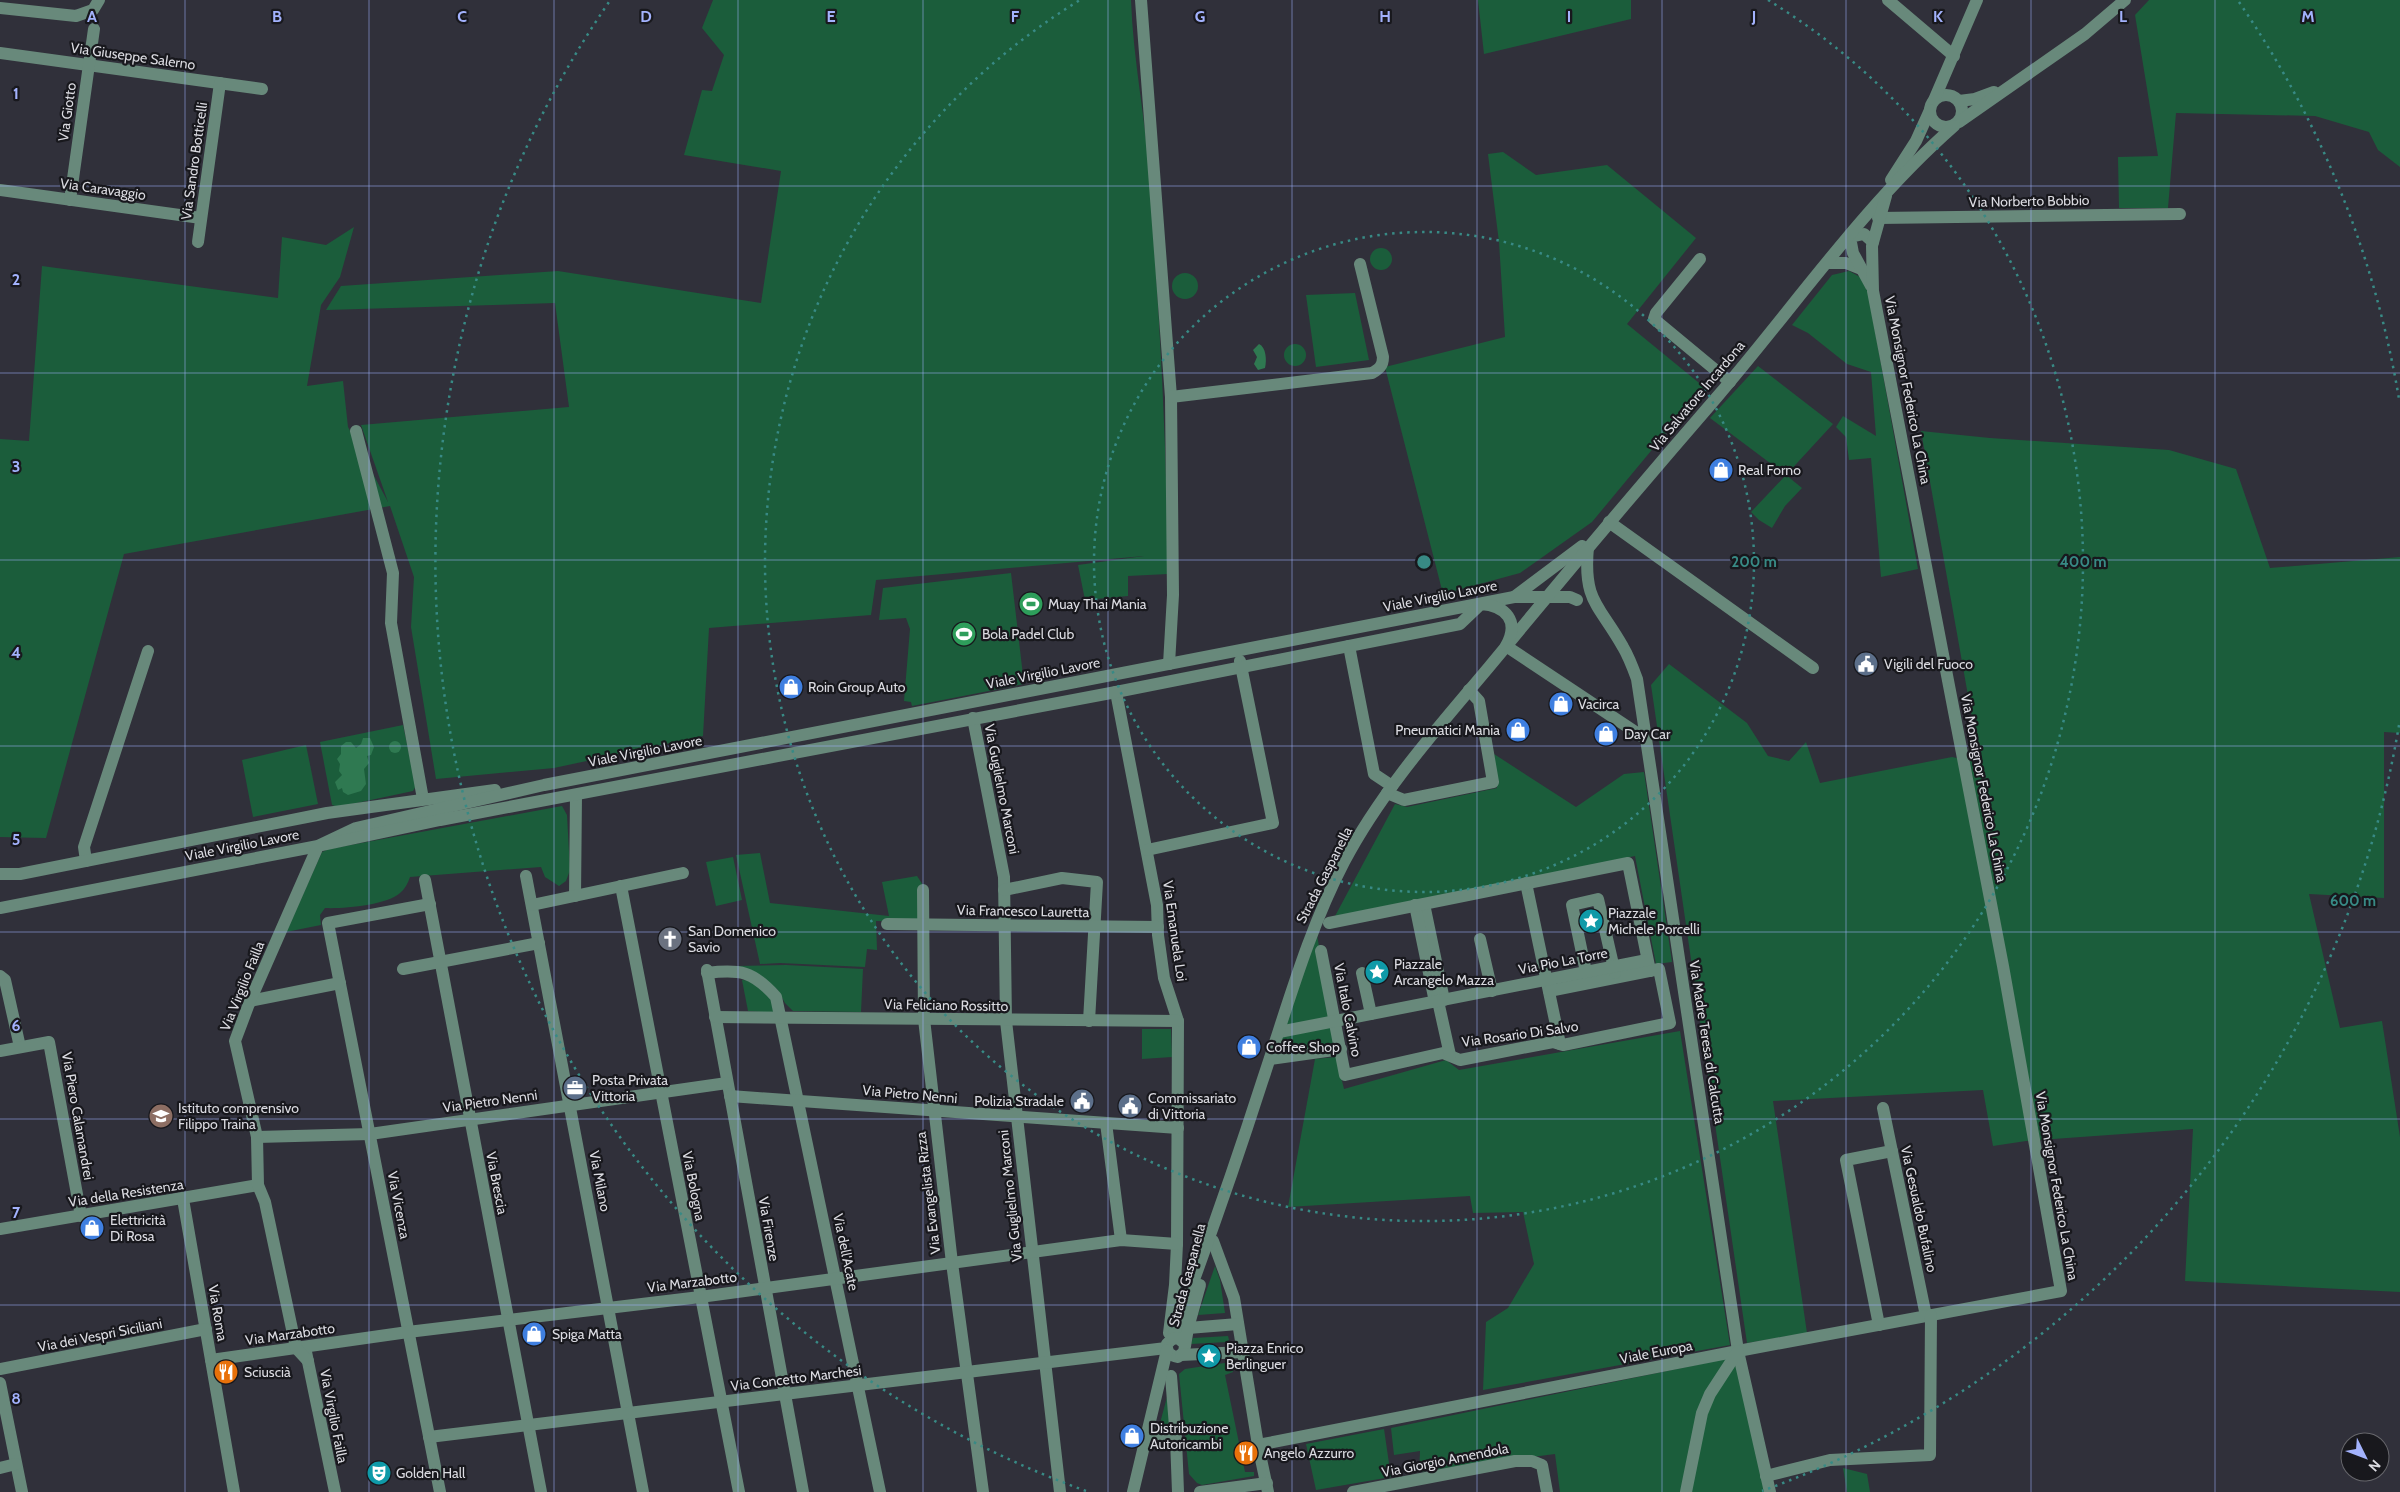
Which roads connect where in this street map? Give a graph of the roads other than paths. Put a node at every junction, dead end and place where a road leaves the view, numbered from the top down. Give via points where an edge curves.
1 (99, 0) edge
2 (1141, 0) edge
3 (1888, 0) edge
4 (1977, 0) edge
5 (2125, 0) edge
6 (0, 8) edge
7 (94, 29) dead end
8 (0, 53) edge
9 (1953, 58) junction
10 (88, 65) junction
11 (2012, 83) junction
12 (220, 84) junction
13 (262, 89) dead end
14 (1957, 99) junction
15 (1932, 105) junction
16 (1956, 124) junction
17 (0, 190) edge
18 (70, 200) junction
19 (2180, 214) dead end
20 (1873, 216) junction
21 (201, 218) junction
22 (1850, 236) junction
23 (198, 242) dead end
24 (1873, 242) junction
25 (1700, 259) dead end
26 (1828, 263) junction
27 (1360, 264) dead end
28 (1861, 269) junction
29 (1873, 291) junction
30 (1730, 382) junction
31 (1171, 397) junction
32 (356, 431) dead end
33 (1605, 526) junction
34 (1588, 547) junction
35 (1565, 574) junction
36 (1588, 582) junction
37 (1514, 597) junction
38 (1547, 597) junction
39 (1574, 598) junction
40 (1481, 604) junction
41 (1595, 606) junction
42 (1521, 629) junction
43 (1349, 646) junction
44 (1506, 646) junction
45 (148, 651) dead end
46 (1238, 652) junction
47 (1169, 664) junction
48 (1241, 668) junction
49 (1813, 668) dead end
50 (1470, 690) junction
51 (1116, 692) junction
52 (952, 707) junction
53 (973, 718) junction
54 (955, 722) junction
55 (1646, 739) junction
56 (544, 785) junction
57 (1390, 790) junction
58 (576, 795) junction
59 (423, 799) junction
60 (318, 846) junction
61 (1147, 850) junction
62 (86, 862) junction
63 (683, 873) dead end
64 (0, 874) edge
65 (526, 876) dead end
66 (425, 880) dead end
67 (1522, 884) junction
68 (621, 886) junction
69 (923, 890) dead end
70 (1004, 890) junction
71 (575, 896) junction
72 (430, 904) junction
73 (532, 905) junction
74 (1420, 905) junction
75 (0, 908) edge
76 (1330, 923) dead end
77 (888, 924) dead end
78 (923, 924) junction
79 (1004, 925) junction
80 (1093, 926) junction
81 (1158, 927) junction
82 (1480, 939) dead end
83 (539, 943) junction
84 (1322, 951) dead end
85 (440, 963) junction
86 (1649, 965) junction
87 (403, 969) dead end
88 (707, 972) joint
89 (1586, 972) junction
90 (1615, 972) junction
91 (1362, 974) dead end
92 (0, 976) edge
93 (340, 983) junction
94 (1545, 984) junction
95 (1492, 991) junction
96 (250, 1001) junction
97 (1439, 1001) junction
98 (1370, 1014) junction
99 (715, 1017) junction
100 (781, 1018) junction
101 (924, 1019) junction
102 (1006, 1021) junction
103 (1089, 1021) junction
104 (1178, 1021) junction
105 (1335, 1021) junction
106 (1279, 1032) junction
107 (1560, 1044) junction
108 (20, 1047) junction
109 (1341, 1049) junction
110 (0, 1051) edge
111 (1450, 1055) junction
112 (1270, 1059) junction
113 (1345, 1075) joint
114 (729, 1090) junction
115 (661, 1093) junction
116 (798, 1100) junction
117 (570, 1104) junction
118 (1883, 1108) dead end
119 (933, 1112) junction
120 (1017, 1117) junction
121 (470, 1120) junction
122 (1106, 1123) junction
123 (1178, 1128) junction
124 (370, 1134) junction
125 (257, 1137) junction
126 (1892, 1151) junction
127 (258, 1185) junction
128 (183, 1199) junction
129 (1219, 1215) junction
130 (81, 1216) junction
131 (0, 1229) edge
132 (1121, 1240) junction
133 (1213, 1240) junction
134 (1177, 1244) junction
135 (1032, 1253) junction
136 (952, 1263) junction
137 (1176, 1266) junction
138 (1197, 1273) junction
139 (836, 1278) junction
140 (764, 1288) junction
141 (2061, 1291) joint
142 (700, 1297) junction
143 (610, 1307) junction
144 (1929, 1316) junction
145 (508, 1319) junction
146 (1238, 1324) junction
147 (1879, 1325) junction
148 (1188, 1328) junction
149 (206, 1329) junction
150 (408, 1332) junction
151 (300, 1347) junction
152 (1174, 1347) junction
153 (1738, 1351) junction
154 (1243, 1352) junction
155 (211, 1360) junction
156 (1044, 1363) junction
157 (0, 1369) edge
158 (967, 1373) junction
159 (1171, 1376) junction
160 (0, 1383) edge
161 (858, 1385) junction
162 (784, 1394) junction
163 (721, 1402) junction
164 (629, 1412) junction
165 (528, 1425) junction
166 (1148, 1436) junction
167 (429, 1437) junction
168 (1176, 1439) junction
169 (1258, 1445) junction
170 (16, 1464) junction
171 (0, 1468) edge
172 (1766, 1476) junction
173 (1268, 1487) edge
174 (1369, 1491) edge
175 (22, 1492) edge
176 (234, 1492) edge
177 (335, 1492) edge
178 (440, 1492) edge
179 (540, 1492) edge
180 (643, 1492) edge
181 (739, 1492) edge
182 (803, 1492) edge
183 (880, 1492) edge
184 (983, 1492) edge
185 (1060, 1492) edge
186 (1133, 1492) edge
187 (1178, 1492) edge
188 (1200, 1492) edge
189 (1353, 1492) edge
190 (1546, 1492) edge
191 (1686, 1492) edge
192 (1770, 1492) edge

1 - 6 street via 92,10 76,16
2 - 31 street
3 - 9 street
4 - 9 street
5 - 11 street via 2085,34
7 - 10 street, Via Giotto
8 - 10 street, Via Giuseppe Salerno
9 - 14 street via 1951,76
9 - 15 street
10 - 12 street, Via Giuseppe Salerno
10 - 18 street, Via Giotto
11 - 14 street via 1984,96
11 - 16 street
12 - 13 street, Via Giuseppe Salerno
12 - 21 street, Via Sandro Botticelli
14 - 15 street via 1944,95
14 - 16 street via 1963,111
15 - 16 street via 1930,116 1938,125
15 - 20 street via 1916,141
16 - 20 street via 1929,148 1886,196
17 - 18 street, Via Caravaggio
18 - 21 street, Via Caravaggio
19 - 20 street, Via Norberto Bobbio
20 - 22 street, Via Salvatore Incardona
20 - 24 street
21 - 23 street, Via Sandro Botticelli
22 - 24 street via 1864,234
22 - 26 street, Via Salvatore Incardona
22 - 28 street via 1853,253
24 - 29 street
25 - 30 street via 1654,319
26 - 28 street via 1846,263
26 - 30 street, Via Salvatore Incardona
27 - 31 street via 1383,357 1377,370
28 - 29 street
29 - 141 street, Via Monsignor Federico La China via 1999,946
30 - 33 street, Via Salvatore Incardona
31 - 47 street via 1173,595
32 - 59 street via 393,573 392,622
33 - 34 street, Via Salvatore Incardona
33 - 37 street
33 - 49 street
34 - 35 street, Via Salvatore Incardona
34 - 36 street, Via Madre Teresa di Calcutta
35 - 36 street via 1575,573
35 - 38 street, Via Salvatore Incardona
35 - 39 street via 1564,584
36 - 41 street, Via Madre Teresa di Calcutta
37 - 38 street, Viale Virgilio Lavore
37 - 40 street, Viale Virgilio Lavore
38 - 39 street, Viale Virgilio Lavore
38 - 42 street, Strada Gaspanella
39 - 41 street
39 - 42 street via 1552,606
40 - 43 street via 1460,624
40 - 44 street via 1499,607 1506,613 1512,629
40 - 46 street, Viale Virgilio Lavore
41 - 55 street, Via Madre Teresa di Calcutta via 1623,647 1637,679
42 - 44 street, Strada Gaspanella
43 - 48 street
43 - 57 street via 1374,774
44 - 50 street, Strada Gaspanella
44 - 55 street
45 - 62 street via 84,847
46 - 47 street, Viale Virgilio Lavore
46 - 48 street
47 - 52 street, Viale Virgilio Lavore
48 - 51 street
48 - 61 street via 1273,823
50 - 57 street, Strada Gaspanella
50 - 57 street via 1479,701 1493,782 1404,800
51 - 53 street
51 - 61 street, Via Emanuela Loi
52 - 54 street
52 - 56 street, Viale Virgilio Lavore
53 - 54 street
53 - 70 street, Via Guglielmo Marconi
54 - 58 street
55 - 153 street, Via Madre Teresa di Calcutta
56 - 59 street, Viale Virgilio Lavore
56 - 60 street, Viale Virgilio Lavore via 356,828
57 - 106 street, Strada Gaspanella via 1346,860 1316,920
58 - 60 street
58 - 71 street
59 - 62 street, Viale Virgilio Lavore via 327,813
60 - 75 street, Viale Virgilio Lavore
60 - 96 street, Via Virgilio Failla
61 - 81 street, Via Emanuela Loi
62 - 64 street, Viale Virgilio Lavore via 20,874
63 - 68 street
65 - 73 street, Via Milano
66 - 72 street, Via Brescia
67 - 74 street
67 - 86 street via 1628,862
67 - 94 street
68 - 71 street
68 - 115 street, Via Bologna
69 - 78 street, Via Evangelista Rizza
70 - 79 street, Via Guglielmo Marconi
70 - 80 street via 1062,878 1096,882
71 - 73 street
72 - 85 street, Via Brescia
72 - 93 street, Via Vicenza via 328,923
73 - 83 street, Via Milano
74 - 76 street
74 - 97 street
77 - 78 street, Via Francesco Lauretta
78 - 79 street, Via Francesco Lauretta
78 - 101 street, Via Evangelista Rizza
79 - 80 street, Via Francesco Lauretta
79 - 102 street, Via Guglielmo Marconi
80 - 81 street, Via Francesco Lauretta
80 - 103 street
81 - 104 street, Via Emanuela Loi via 1164,978
82 - 95 street
83 - 85 street
83 - 117 street, Via Milano
84 - 105 street, Via Italo Calvino
85 - 87 street
85 - 121 street, Via Brescia
86 - 90 street
86 - 107 street, Via Rosario Di Salvo via 1659,969 1670,1023
88 - 99 street, Via Firenze
88 - 100 street, Via dell'Acate via 745,972 763,982 776,997
89 - 90 street, Via Pio La Torre
89 - 90 street via 1572,905 1598,899
89 - 94 street, Via Pio La Torre
90 - 94 street
91 - 98 street
92 - 108 street via 5,980
93 - 96 street
93 - 124 street, Via Vicenza
94 - 95 street, Via Pio La Torre
94 - 107 street
95 - 97 street, Via Pio La Torre
96 - 125 street, Via Virgilio Failla via 235,1041
97 - 98 street, Via Pio La Torre
97 - 111 street
98 - 105 street, Via Pio La Torre
99 - 100 street, Via Feliciano Rossitto
99 - 114 street, Via Firenze
100 - 101 street, Via Feliciano Rossitto
100 - 116 street, Via dell'Acate
101 - 102 street, Via Feliciano Rossitto
101 - 119 street, Via Evangelista Rizza
102 - 103 street, Via Feliciano Rossitto
102 - 120 street, Via Guglielmo Marconi
103 - 104 street, Via Feliciano Rossitto
104 - 123 street, Via Emanuela Loi
105 - 106 street, Via Pio La Torre
105 - 109 street, Via Italo Calvino
106 - 112 street, Strada Gaspanella
107 - 111 street, Via Rosario Di Salvo via 1553,1042 1460,1060
108 - 110 street, Via Piero Calamandrei
108 - 130 street, Via Piero Calamandrei via 49,1042
109 - 112 street
109 - 113 street, Via Italo Calvino
111 - 113 street, Via Rosario Di Salvo via 1443,1053
112 - 129 street, Strada Gaspanella
114 - 115 street, Via Pietro Nenni
114 - 116 street, Via Pietro Nenni
114 - 140 street, Via Firenze
115 - 117 street, Via Pietro Nenni
115 - 142 street, Via Bologna
116 - 119 street, Via Pietro Nenni
116 - 139 street, Via dell'Acate
117 - 121 street, Via Pietro Nenni
117 - 143 street, Via Milano
118 - 126 street, Via Gesualdo Bufalino
119 - 120 street, Via Pietro Nenni
119 - 136 street, Via Evangelista Rizza
120 - 122 street, Via Pietro Nenni
120 - 135 street, Via Guglielmo Marconi
121 - 124 street, Via Pietro Nenni
121 - 145 street, Via Brescia
122 - 123 street, Via Pietro Nenni
122 - 132 street
123 - 134 street, Via Emanuela Loi
124 - 125 street, Via Pietro Nenni
124 - 150 street, Via Vicenza
125 - 127 street, Via Virgilio Failla
126 - 144 street, Via Gesualdo Bufalino
126 - 147 street via 1846,1160
127 - 128 street, Via della Resistenza
127 - 151 street, Via Virgilio Failla via 265,1202
128 - 130 street, Via della Resistenza
128 - 149 street, Via Roma
129 - 133 street, Strada Gaspanella
129 - 138 street, Strada Gaspanella
130 - 131 street, Via della Resistenza
132 - 134 street, Via Marzabotto
132 - 135 street, Via Marzabotto
133 - 146 street via 1234,1298
133 - 148 street, Strada Gaspanella
134 - 137 street, Via Emanuela Loi
135 - 136 street, Via Marzabotto
135 - 156 street, Via Guglielmo Marconi
136 - 139 street, Via Marzabotto
136 - 158 street, Via Evangelista Rizza
137 - 138 street
137 - 152 street, Via Emanuela Loi
138 - 152 street, Strada Gaspanella
139 - 140 street, Via Marzabotto
139 - 161 street, Via dell'Acate
140 - 142 street, Via Marzabotto
140 - 162 street, Via Firenze
141 - 144 street, Viale Europa
142 - 143 street, Via Marzabotto
142 - 163 street, Via Bologna
143 - 145 street, Via Marzabotto
143 - 164 street, Via Milano
144 - 147 street, Viale Europa
144 - 172 street, Via Gesualdo Bufalino via 1930,1455 1830,1460
145 - 150 street, Via Marzabotto
145 - 165 street, Via Brescia
146 - 148 street
146 - 154 street
147 - 153 street, Viale Europa
148 - 152 street, Strada Gaspanella
149 - 155 street, Via Roma
149 - 157 street, Via dei Vespri Siciliani
150 - 151 street, Via Marzabotto
150 - 167 street, Via Vicenza
151 - 155 street, Via Marzabotto
151 - 177 street, Via Virgilio Failla via 308,1361
152 - 154 street, Via Concetto Marchesi
152 - 156 street, Via Concetto Marchesi
152 - 159 street
152 - 166 street
153 - 169 street, Viale Europa
153 - 172 street, Via Madre Teresa di Calcutta
153 - 191 street via 1710,1394 1702,1413
154 - 169 street
155 - 176 street, Via Roma
156 - 158 street, Via Concetto Marchesi
156 - 185 street, Via Guglielmo Marconi
158 - 161 street, Via Concetto Marchesi
158 - 184 street, Via Evangelista Rizza
159 - 166 street
159 - 168 street
160 - 170 street
161 - 162 street, Via Concetto Marchesi
161 - 183 street, Via dell'Acate
162 - 163 street, Via Concetto Marchesi
162 - 182 street, Via Firenze
163 - 164 street, Via Concetto Marchesi
163 - 181 street, Via Bologna
164 - 165 street, Via Concetto Marchesi
164 - 180 street, Via Milano
165 - 167 street, Via Concetto Marchesi
165 - 179 street, Via Brescia
166 - 168 street
166 - 186 street
167 - 178 street, Via Vicenza
168 - 187 street
169 - 173 street
170 - 171 street
170 - 175 street
172 - 192 street, Via Madre Teresa di Calcutta
173 - 188 street
174 - 189 street, Via Giorgio Amendola
174 - 190 street, Via Giorgio Amendola via 1532,1460 1542,1465

